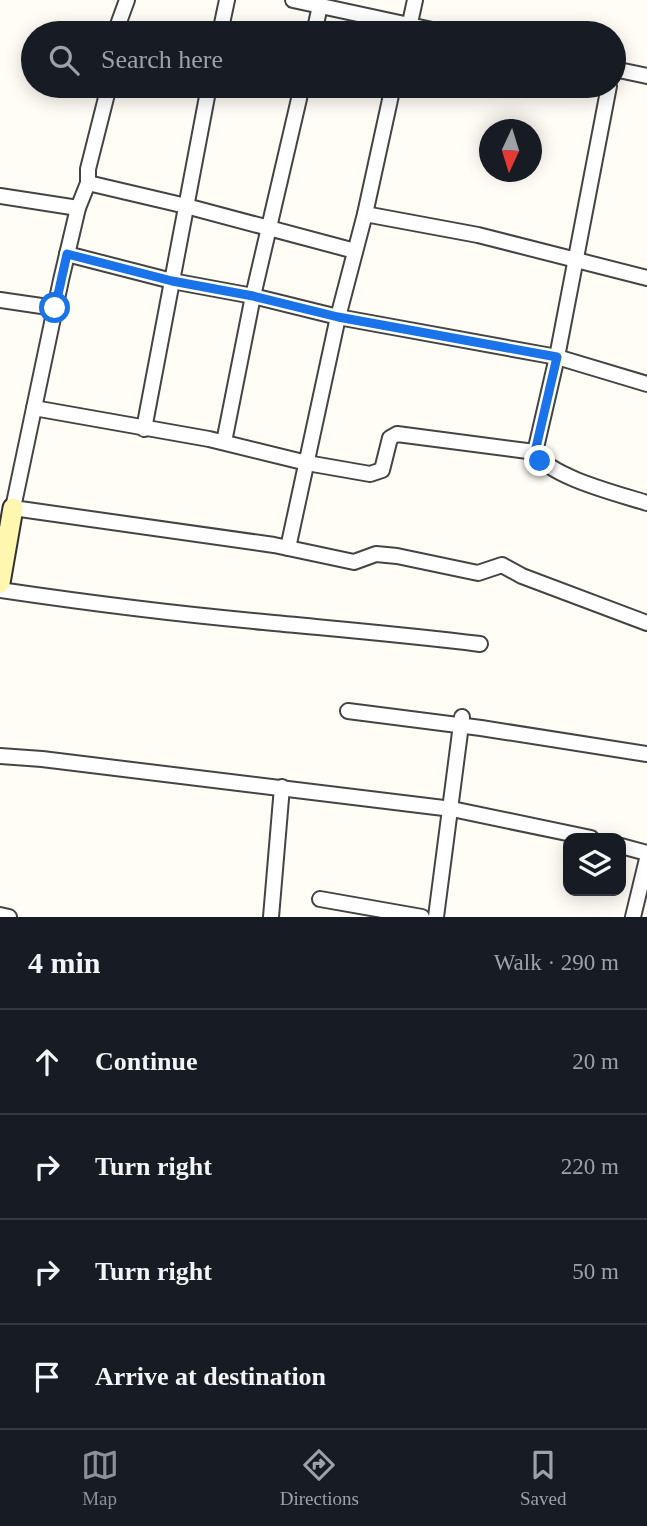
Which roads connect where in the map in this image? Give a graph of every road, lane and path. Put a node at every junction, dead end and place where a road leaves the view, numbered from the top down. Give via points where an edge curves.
1 (127, 0) edge
2 (227, 0) edge
3 (293, 0) edge
4 (415, 0) edge
5 (320, 6) junction
6 (120, 21) edge
7 (223, 21) edge
8 (317, 21) edge
9 (378, 21) edge
10 (411, 21) edge
11 (626, 72) edge
12 (647, 76) edge
13 (106, 98) edge
14 (207, 98) edge
15 (299, 98) edge
16 (390, 98) edge
17 (607, 98) edge
18 (88, 183) junction
19 (0, 196) edge
20 (186, 205) junction
21 (78, 208) junction
22 (365, 214) junction
23 (269, 229) junction
24 (355, 251) junction
25 (67, 254) junction
26 (576, 261) junction
27 (647, 278) edge
28 (172, 281) junction
29 (253, 296) junction
30 (0, 300) edge
31 (55, 308) junction
32 (338, 317) junction
33 (557, 357) junction
34 (647, 384) edge
35 (34, 408) junction
36 (144, 429) junction
37 (224, 442) junction
38 (535, 452) junction
39 (307, 463) junction
40 (647, 503) edge
41 (13, 508) junction
42 (288, 548) junction
43 (0, 583) edge
44 (0, 590) edge
45 (647, 623) edge
46 (480, 645) dead end
47 (348, 712) dead end
48 (461, 722) junction
49 (647, 754) edge
50 (0, 756) edge
51 (282, 787) junction
52 (452, 809) junction
53 (567, 833) edge
54 (626, 847) edge
55 (647, 853) edge
56 (647, 859) edge
57 (320, 900) dead end
58 (0, 915) edge
59 (9, 917) edge
60 (271, 917) edge
61 (422, 917) edge
62 (436, 917) edge
63 (633, 917) edge

1 - 6 street
2 - 7 street
3 - 5 street
4 - 10 street
5 - 8 street
5 - 9 street
11 - 12 street
13 - 18 street
14 - 20 street
15 - 23 street
16 - 22 street
17 - 26 street
18 - 20 street
18 - 21 street
19 - 21 street
20 - 23 street
20 - 28 street
21 - 25 street
22 - 24 street
22 - 26 street via 478,235
23 - 24 street
23 - 29 street
24 - 32 street
25 - 28 street
25 - 31 street
26 - 27 street
26 - 33 street
28 - 29 street
28 - 36 street
29 - 32 street
29 - 37 street
30 - 31 street
31 - 35 street
32 - 33 street
32 - 39 street
33 - 34 street
33 - 38 street
35 - 36 street
35 - 41 street
36 - 37 street
37 - 39 street
38 - 39 street via 397,434 390,438 382,470 376,473
38 - 40 street via 555,471
39 - 42 street
41 - 42 street
41 - 43 street
42 - 45 street via 354,562 376,554 397,556 478,573 502,565
44 - 46 street
47 - 48 street
48 - 49 street
48 - 52 street
50 - 51 street
51 - 52 street
51 - 60 street
52 - 53 street
52 - 62 street
54 - 55 street
56 - 63 street
57 - 61 street
58 - 59 street

